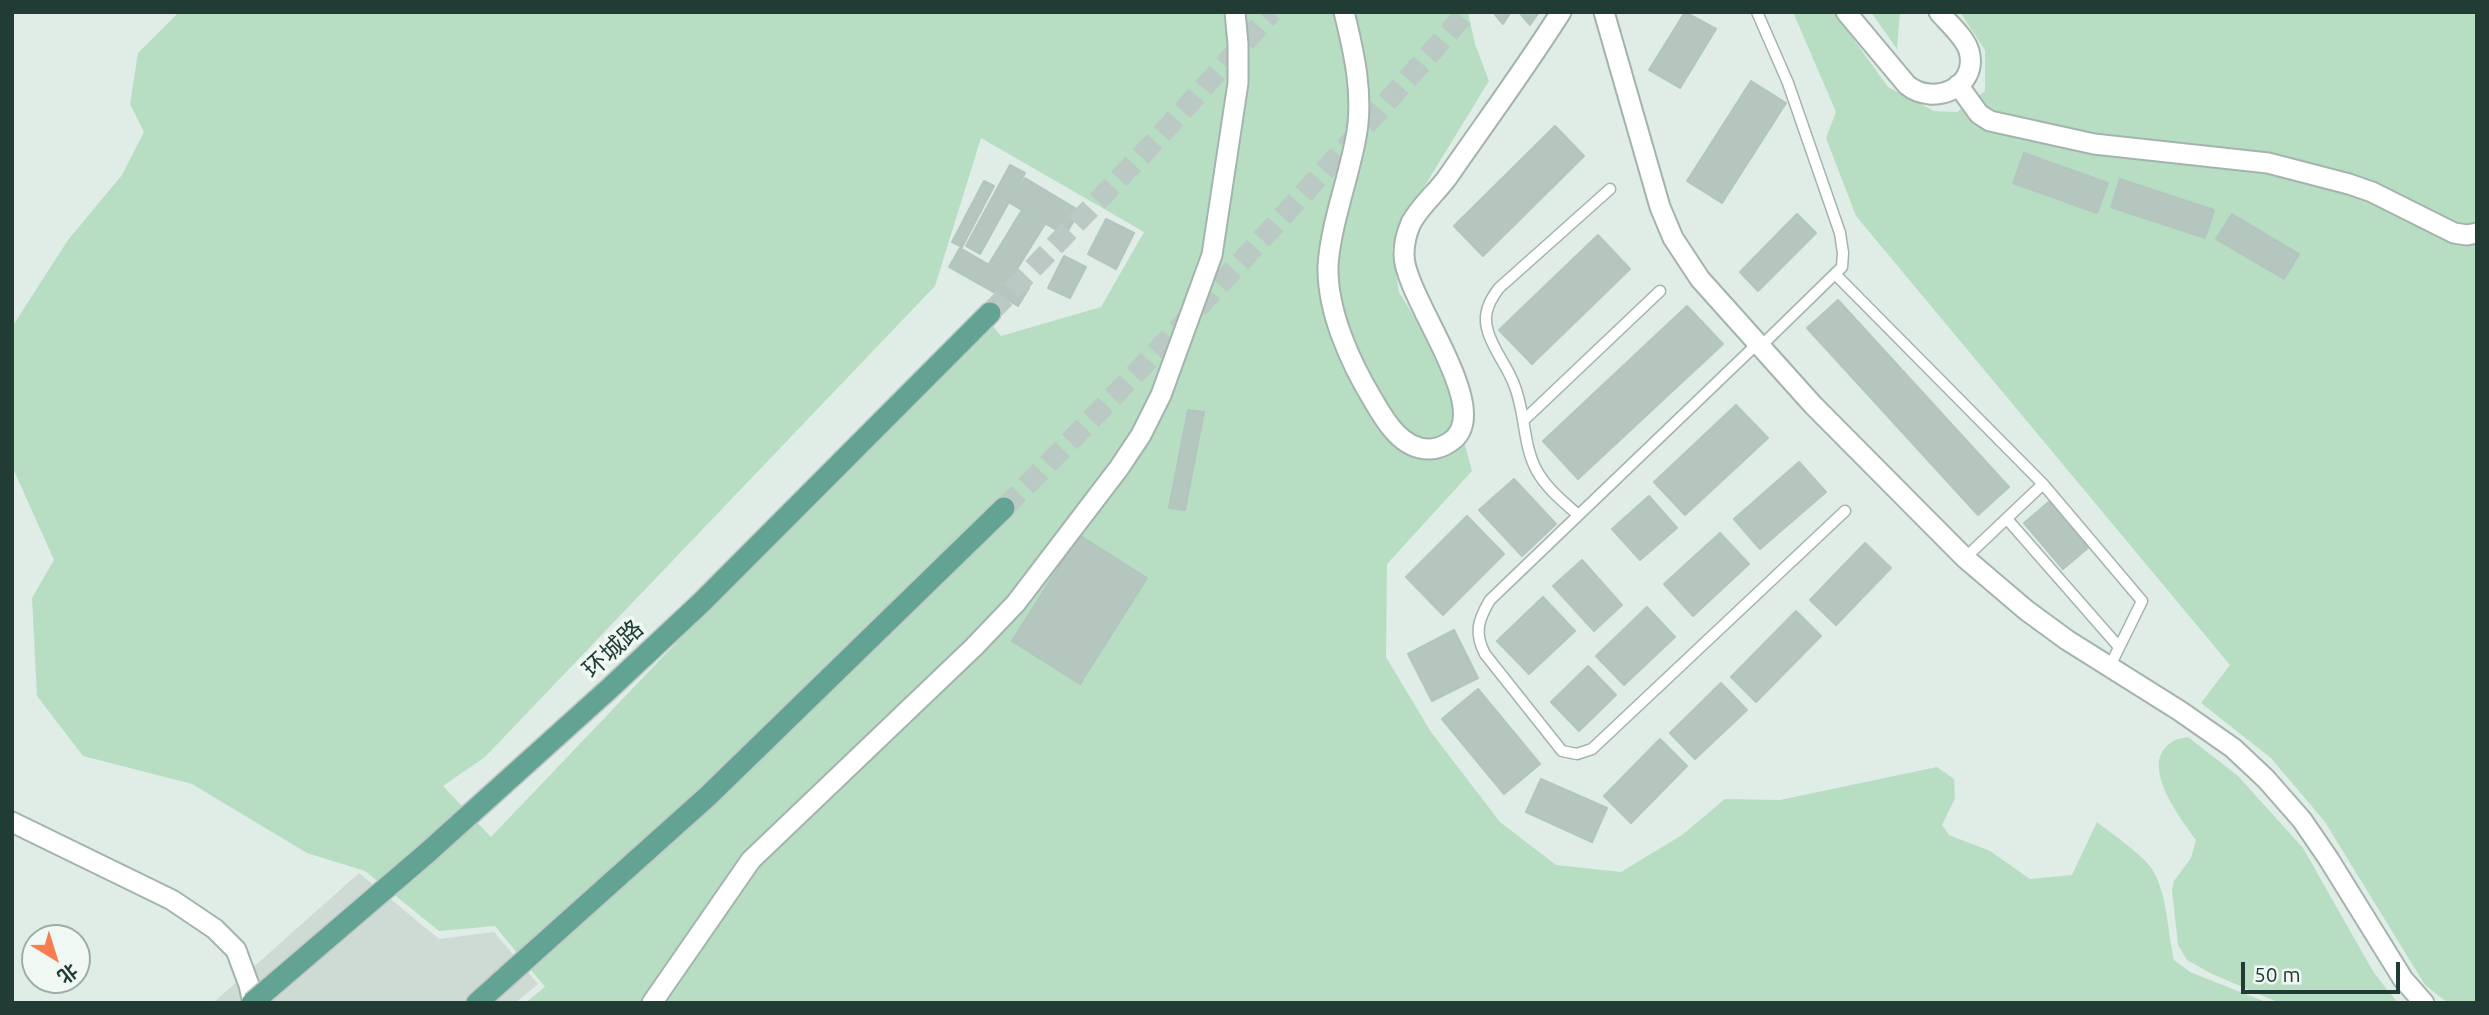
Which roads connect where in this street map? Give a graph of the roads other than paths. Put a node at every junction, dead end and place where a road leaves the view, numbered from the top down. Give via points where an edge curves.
1 (1235, 12) edge
2 (1344, 12) edge
3 (1561, 12) edge
4 (1604, 12) edge
5 (1757, 12) edge
6 (1846, 12) edge
7 (1939, 12) edge
8 (1958, 85) junction
9 (1610, 189) dead end
10 (2477, 233) edge
11 (1835, 274) junction
12 (1660, 290) dead end
13 (990, 313) tunnel mouth
14 (1758, 346) junction
15 (1524, 420) junction
16 (2043, 484) junction
17 (1004, 508) tunnel mouth
18 (1845, 511) dead end
19 (1578, 515) junction
20 (2007, 519) junction
21 (1965, 558) junction
22 (2119, 647) junction
23 (2110, 666) junction
24 (12, 822) edge
25 (252, 1003) edge
26 (477, 1003) edge
27 (652, 1003) edge
28 (2424, 1003) edge

1 - 27 street via 1239,72 1212,255 1161,395 1140,435 1009,611 751,860
2 - 3 street via 1359,112 1328,264 1333,303 1354,365 1383,417 1401,438 1432,449 1458,435 1463,412 1452,370 1407,271 1403,256 1409,230
4 - 14 street via 1652,186 1673,238 1700,279
5 - 11 lane via 1788,83 1840,233 1842,267
6 - 8 street via 1913,90 1936,95
7 - 8 street via 1969,51 1969,69
8 - 10 street via 1979,114 1990,121 2094,144 2268,163 2372,192 2454,233
9 - 15 lane via 1499,288 1487,307 1487,328 1513,382
11 - 14 lane
11 - 16 lane
12 - 15 lane
13 - 25 main road, 环城路, bridge via 599,699
14 - 19 lane
14 - 21 street
15 - 19 lane via 1529,454 1537,471
16 - 20 lane
16 - 22 lane via 2141,601
17 - 26 main road via 708,796
18 - 19 lane via 1606,738 1592,749 1570,754 1553,742 1485,654 1477,630 1490,600
20 - 21 lane
20 - 22 lane
21 - 23 street via 2026,610
22 - 23 lane
23 - 28 street via 2233,748 2266,779 2302,820 2403,979
24 - 25 street via 172,900 215,929 236,950

